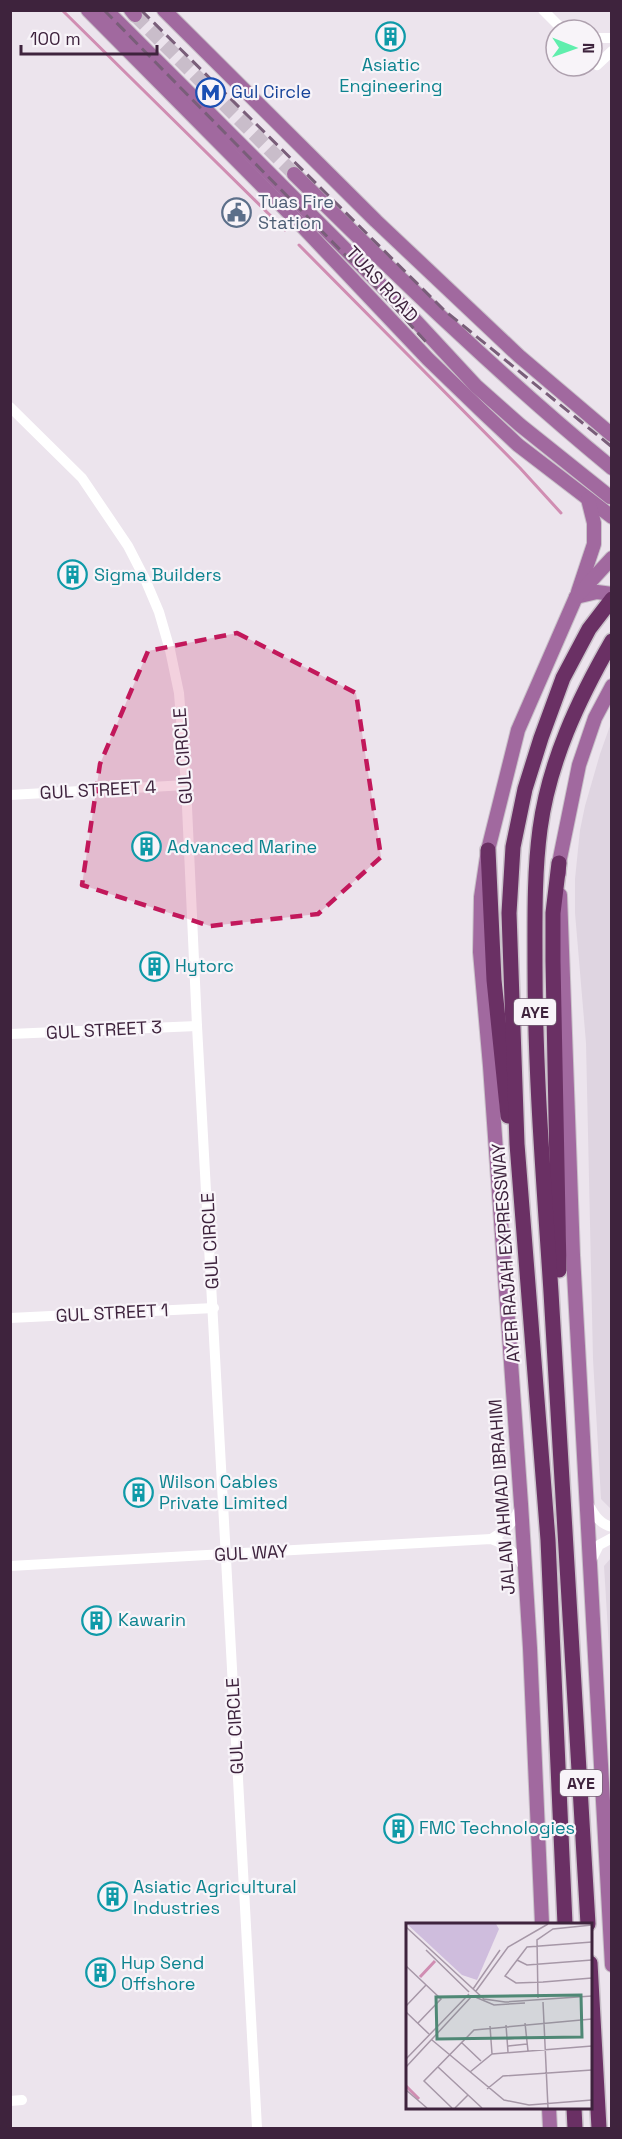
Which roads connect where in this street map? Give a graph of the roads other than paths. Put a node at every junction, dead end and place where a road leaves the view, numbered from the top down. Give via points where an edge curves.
1 (88, 10) edge
2 (106, 10) edge
3 (164, 10) edge
4 (294, 174) tunnel mouth
5 (10, 406) edge
6 (608, 432) edge
7 (612, 468) edge
8 (609, 497) dead end
9 (588, 499) junction
10 (612, 517) edge
11 (612, 558) edge
12 (612, 594) edge
13 (576, 597) junction
14 (612, 599) edge
15 (612, 641) edge
16 (612, 686) edge
17 (186, 785) junction
18 (10, 795) edge
19 (488, 850) junction
20 (559, 863) junction
21 (197, 1026) junction
22 (10, 1034) edge
23 (517, 1144) junction
24 (10, 1308) edge
25 (214, 1308) junction
26 (11, 1318) edge
27 (558, 1396) junction
28 (586, 1502) junction
29 (521, 1504) junction
30 (612, 1527) edge
31 (612, 1538) edge
32 (491, 1539) junction
33 (225, 1555) junction
34 (10, 1566) edge
35 (590, 1567) junction
36 (525, 1569) junction
37 (542, 1923) edge
38 (565, 1923) edge
39 (588, 1923) edge
40 (612, 1965) edge
41 (592, 1984) edge
42 (549, 2109) edge
43 (574, 2110) edge
44 (257, 2128) edge
45 (550, 2128) edge
46 (574, 2128) edge
47 (599, 2128) edge

1 - 9 main road, TUAS ROAD via 436,367 518,445
2 - 8 main road, TUAS ROAD via 400,304 476,386
3 - 6 main road via 468,309
4 - 7 main road, TUAS ROAD via 406,286 546,414
5 - 17 street, GUL CIRCLE via 82,478 128,546 145,579 164,631 179,693
9 - 10 main road, TUAS ROAD
9 - 13 main road via 594,544
11 - 13 main road, JALAN AHMAD IBRAHIM
12 - 13 main road via 597,592
13 - 19 main road, JALAN AHMAD IBRAHIM via 518,729
14 - 23 highway, AYER RAJAH EXPRESSWAY / AYE via 589,629 563,678 525,789 513,846 509,913
15 - 27 highway, AYE via 578,704 560,749 540,831 535,907 538,1102
16 - 20 main road via 579,765
17 - 18 street, GUL STREET 4
17 - 21 street, GUL CIRCLE
19 - 23 highway via 505,1100
19 - 29 main road, JALAN AHMAD IBRAHIM via 481,897 480,952
20 - 27 highway via 553,913
20 - 28 main road
21 - 22 street, GUL STREET 3
21 - 25 street, GUL CIRCLE
23 - 38 highway, AYER RAJAH EXPRESSWAY / AYE via 548,1540
24 - 26 street
25 - 26 street, GUL STREET 1
25 - 33 street, GUL CIRCLE
27 - 39 highway, AYE
28 - 30 street via 597,1519
28 - 35 main road
29 - 32 street via 506,1530
29 - 36 main road, JALAN AHMAD IBRAHIM
31 - 35 street via 599,1545
32 - 33 street, GUL WAY
32 - 36 street via 515,1552
33 - 34 street, GUL WAY
33 - 44 street, GUL CIRCLE
35 - 40 main road
36 - 37 main road, JALAN AHMAD IBRAHIM
41 - 47 highway
42 - 45 main road
43 - 46 highway

